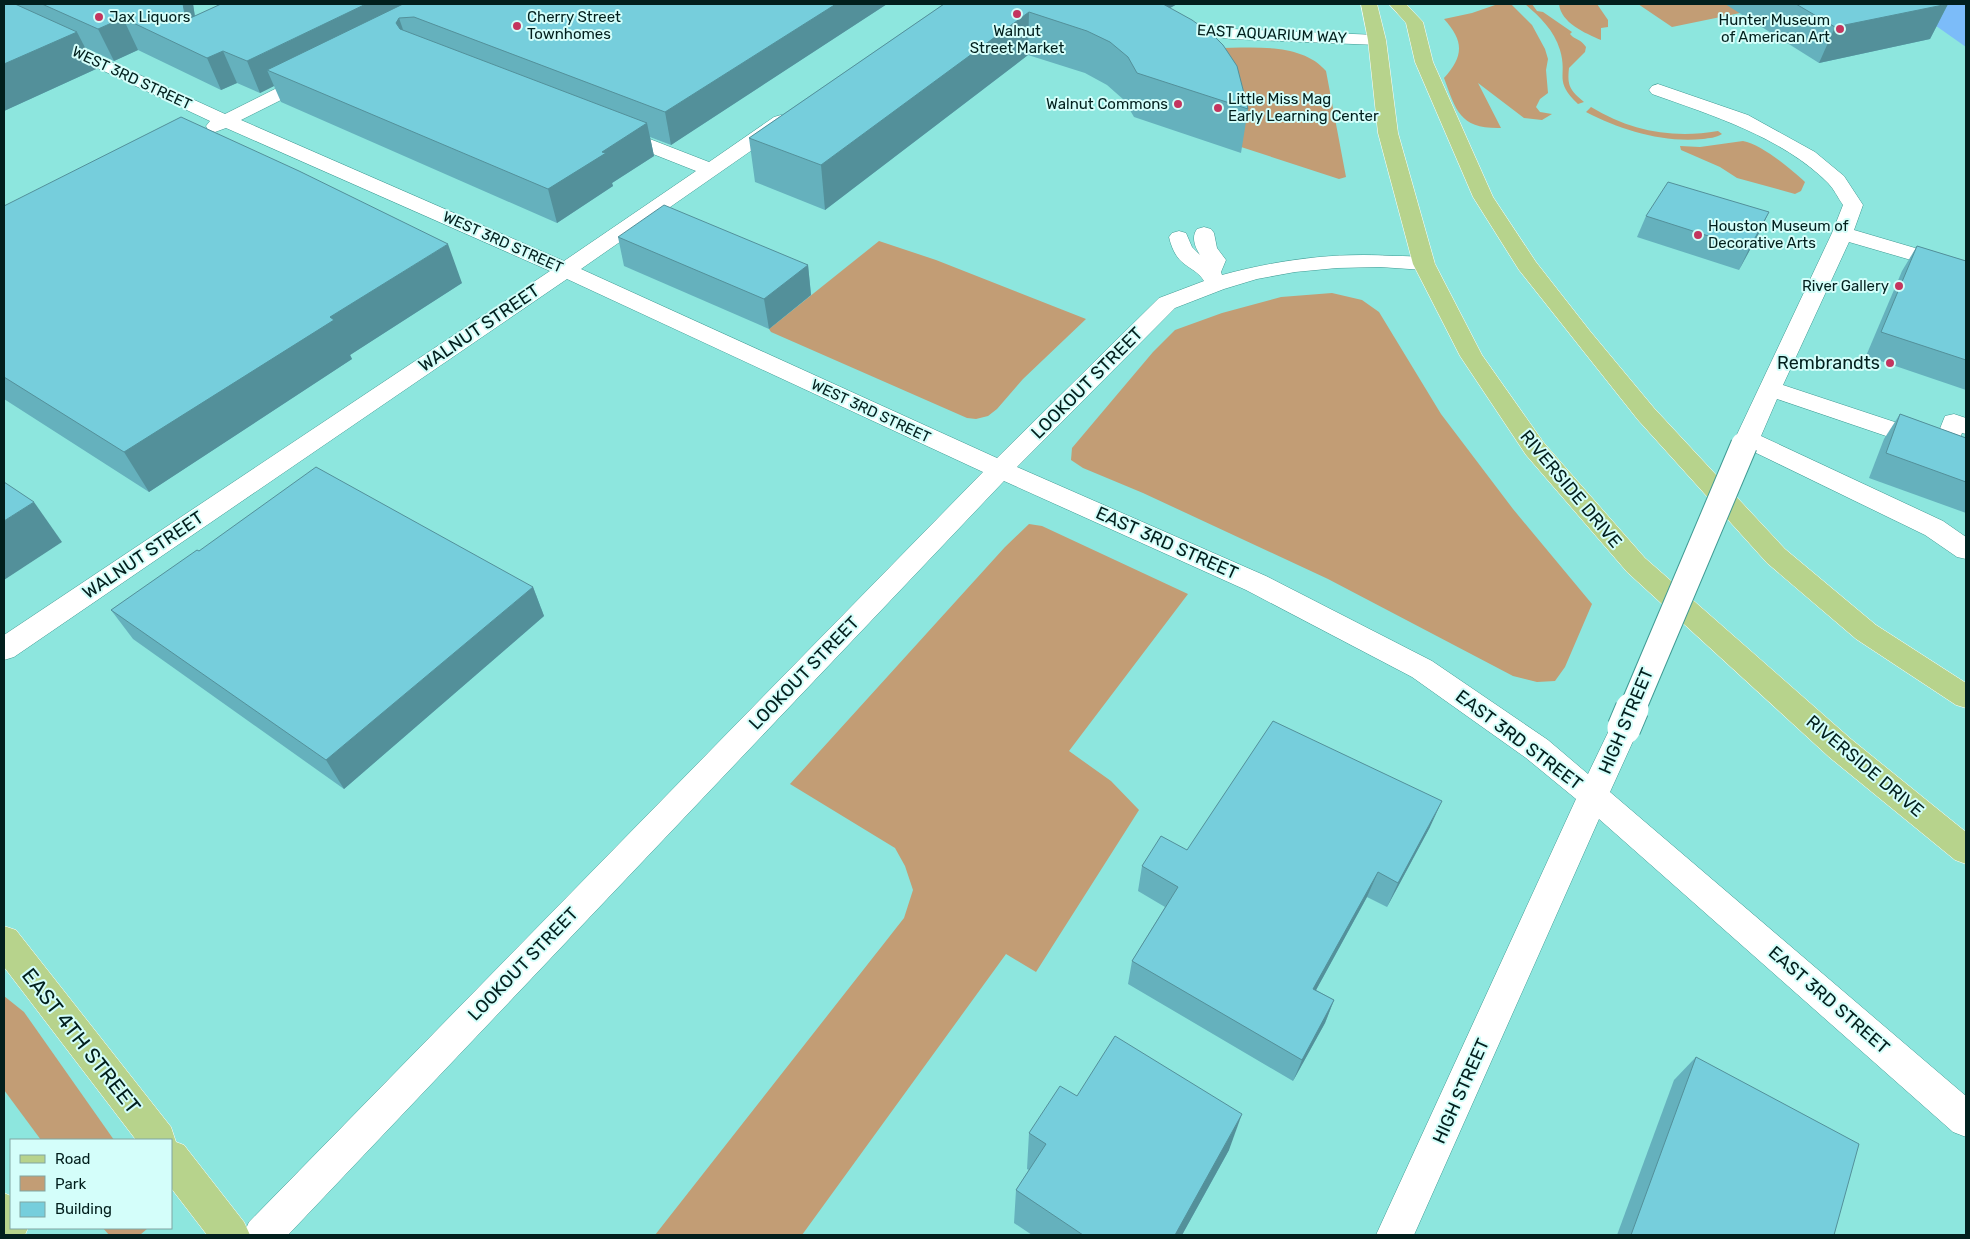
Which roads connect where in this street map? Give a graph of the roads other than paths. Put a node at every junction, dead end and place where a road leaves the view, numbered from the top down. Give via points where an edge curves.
1 (1369, 4) edge
2 (1397, 4) edge
3 (4, 18) edge
4 (1156, 24) edge
5 (1377, 40) junction
6 (324, 71) edge
7 (1658, 90) dead end
8 (799, 109) edge
9 (225, 121) junction
10 (601, 127) edge
11 (201, 133) edge
12 (711, 170) junction
13 (1204, 233) dead end
14 (1842, 233) junction
15 (1179, 236) dead end
16 (1424, 264) junction
17 (566, 270) junction
18 (1966, 270) edge
19 (1213, 278) junction
20 (1770, 389) junction
21 (1966, 426) edge
22 (1745, 442) junction
23 (1000, 470) junction
24 (1966, 550) edge
25 (4, 649) edge
26 (1966, 698) edge
27 (1594, 796) junction
28 (1966, 850) edge
29 (4, 941) edge
30 (1966, 1119) edge
31 (157, 1139) edge
32 (172, 1159) edge
33 (231, 1235) edge
34 (262, 1235) edge
35 (1395, 1235) edge

1 - 5 main road, RIVERSIDE DRIVE
2 - 26 main road via 1414,22 1424,62 1483,197 1527,265 1582,336 1688,461 1776,556 1866,632
3 - 9 street, WEST 3RD STREET
4 - 5 street, EAST AQUARIUM WAY via 1232,34
5 - 16 main road, RIVERSIDE DRIVE via 1388,133
6 - 9 street
7 - 14 street, HIGH STREET via 1741,119 1808,156 1836,180 1852,205
8 - 12 street, WALNUT STREET
9 - 11 street
9 - 17 street, WEST 3RD STREET
10 - 12 street
12 - 17 street, WALNUT STREET
13 - 19 street via 1207,251 1215,260
14 - 18 street
14 - 20 street, HIGH STREET
15 - 19 street via 1189,257
16 - 19 street, LOOKOUT STREET via 1337,262
16 - 28 main road, RIVERSIDE DRIVE via 1471,356 1535,449 1636,565 1840,748
17 - 23 street, WEST 3RD STREET
17 - 25 street, WALNUT STREET
19 - 23 street, LOOKOUT STREET via 1167,303
20 - 21 street via 1946,447 1954,422
20 - 22 street, HIGH STREET
22 - 24 street via 1934,528
22 - 27 street, HIGH STREET, bridge
23 - 27 street, EAST 3RD STREET via 1256,583 1422,669 1537,749
23 - 34 street, LOOKOUT STREET
27 - 30 street, EAST 3RD STREET
27 - 35 street, HIGH STREET
29 - 31 main road, EAST 4TH STREET
32 - 33 main road

